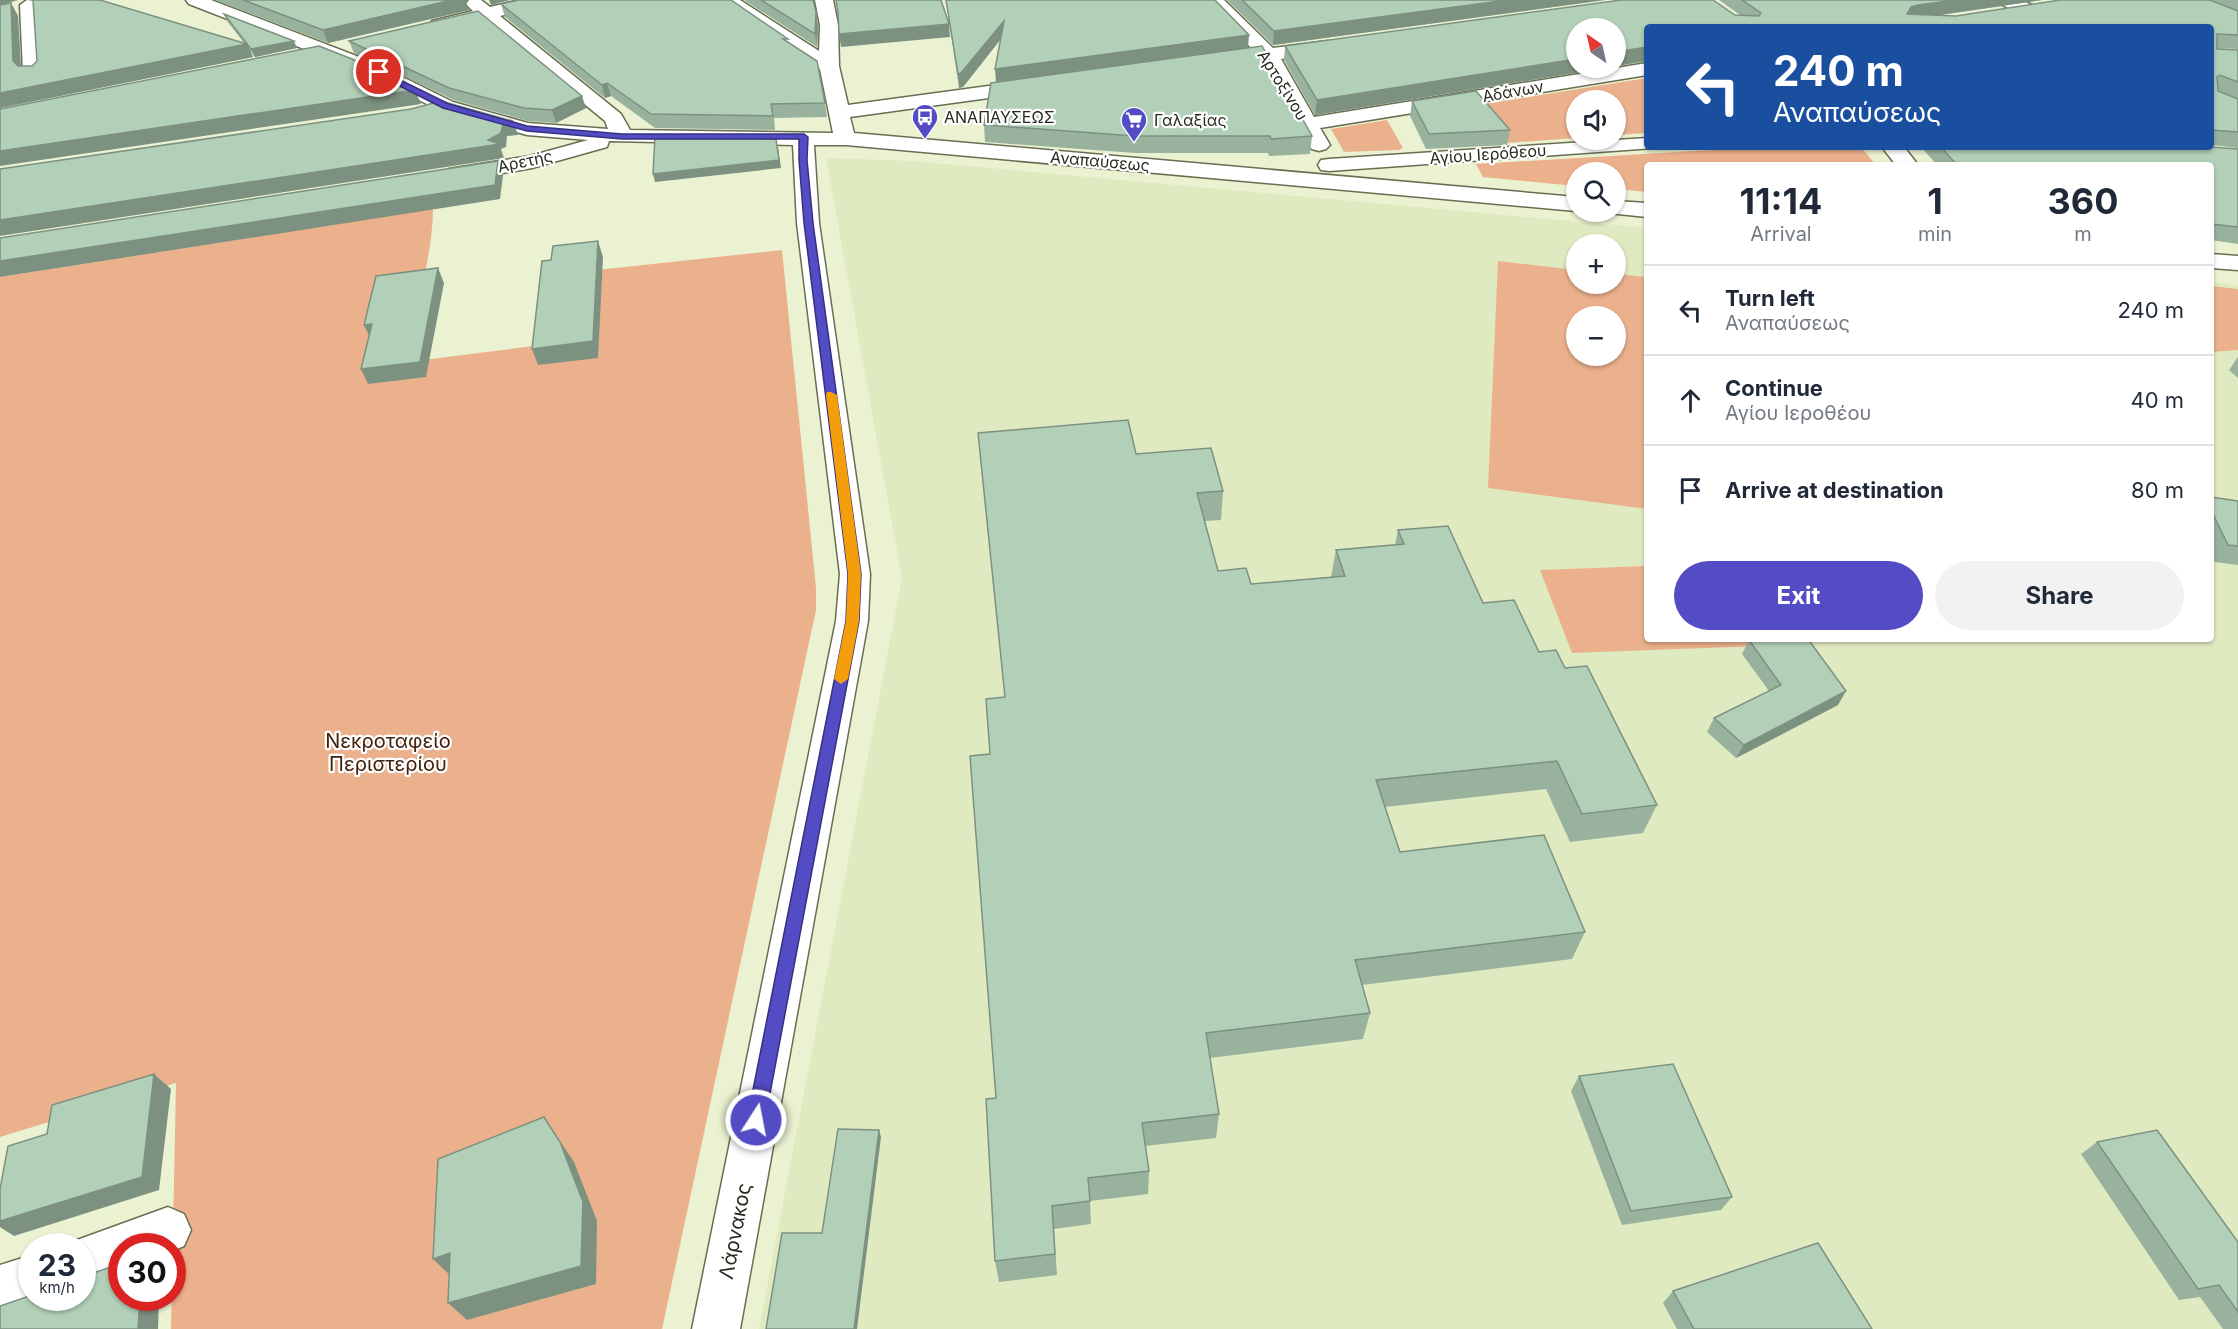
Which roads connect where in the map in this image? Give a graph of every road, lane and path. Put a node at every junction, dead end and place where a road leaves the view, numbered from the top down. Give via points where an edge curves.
1 (51, 0) edge
2 (195, 0) edge
3 (471, 0) edge
4 (542, 0) edge
5 (728, 0) edge
6 (824, 0) edge
7 (1214, 0) edge
8 (2006, 0) edge
9 (245, 2) edge
10 (29, 5) junction
11 (2061, 5) edge
12 (217, 8) junction
13 (10, 10) edge
14 (2028, 10) junction
15 (486, 14) junction
16 (1993, 15) edge
17 (2058, 24) edge
18 (829, 25) junction
19 (417, 30) edge
20 (781, 34) junction
21 (360, 44) edge
22 (1350, 44) edge
23 (326, 51) junction
24 (1269, 55) junction
25 (291, 58) edge
26 (1199, 64) edge
27 (829, 66) junction
28 (1644, 70) edge
29 (33, 73) edge
30 (1048, 84) edge
31 (446, 106) junction
32 (1396, 111) junction
33 (839, 112) junction
34 (416, 114) edge
35 (1308, 124) junction
36 (622, 136) junction
37 (804, 137) junction
38 (846, 139) junction
39 (1644, 144) edge
40 (1409, 145) junction
41 (1895, 150) edge
42 (1905, 162) edge
43 (1331, 174) junction
44 (437, 177) edge
45 (1566, 203) edge
46 (1626, 209) edge
47 (1644, 210) edge
48 (2214, 261) edge
49 (2238, 264) edge
50 (168, 1230) dead end
51 (96, 1255) edge
52 (18, 1283) edge
53 (0, 1289) edge
54 (716, 1329) edge

1 - 10 street
2 - 12 street
3 - 15 street
4 - 15 street
5 - 20 street
6 - 18 street
7 - 24 street, Αρτοξίνου
8 - 14 street
9 - 12 street
10 - 13 street
10 - 29 street
11 - 14 street
12 - 23 street
14 - 16 street
14 - 17 street
15 - 19 street
15 - 36 street via 614,118
18 - 20 street
18 - 27 street
20 - 27 street
21 - 23 street
22 - 24 street
23 - 25 street
23 - 31 street
24 - 26 street
24 - 35 street, Αρτοξίνου
27 - 33 street
28 - 32 street, Αδάνων
30 - 33 street
31 - 34 street
31 - 36 street via 527,129
32 - 35 street, Αδάνων
32 - 40 street
33 - 38 street
35 - 43 street, Αρτοξίνου
36 - 37 street, Αναπαύσεως
36 - 44 street, Αρετής via 532,162
37 - 38 street, Αναπαύσεως
37 - 54 street, Λάρνακος via 808,223 855,574 852,621
38 - 43 street, Αναπαύσεως
39 - 40 street, Αγίου Ιερόθεου
40 - 43 street, Αγίου Ιερόθεου
41 - 42 street
43 - 45 street, Αναπαύσεως
46 - 47 street
48 - 49 street
50 - 51 street
52 - 53 street

